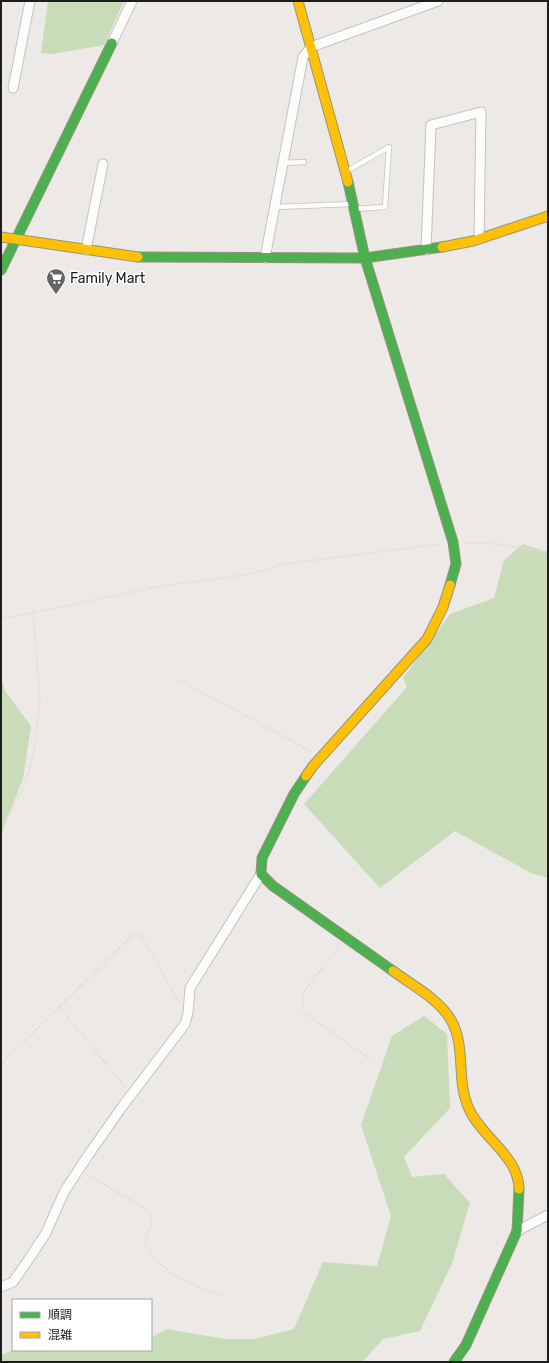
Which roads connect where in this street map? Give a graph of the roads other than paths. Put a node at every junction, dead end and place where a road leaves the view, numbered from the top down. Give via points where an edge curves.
1 (30, 1) edge
2 (132, 1) edge
3 (298, 1) edge
4 (438, 1) edge
5 (310, 47) junction
6 (13, 88) dead end
7 (304, 162) dead end
8 (284, 163) junction
9 (103, 164) dead end
10 (346, 172) junction
11 (275, 207) junction
12 (353, 207) junction
13 (548, 216) edge
14 (1, 237) edge
15 (16, 239) junction
16 (479, 240) junction
17 (86, 250) junction
18 (426, 250) junction
19 (265, 258) junction
20 (365, 258) junction
21 (1, 270) edge
22 (261, 874) junction
23 (548, 1215) edge
24 (517, 1230) junction
25 (1, 1287) edge
26 (454, 1362) edge

1 - 6 street
2 - 15 street
3 - 5 street
4 - 5 street
5 - 8 street via 303,57
5 - 10 street
7 - 8 lane
8 - 11 street
9 - 17 street
10 - 12 street
10 - 12 lane via 389,147 385,207
11 - 12 lane
11 - 19 street
12 - 20 street
13 - 16 street
14 - 15 street
15 - 17 street
15 - 21 street
16 - 18 street
16 - 18 street via 481,112 431,125
17 - 19 street via 167,258
18 - 20 street
19 - 20 street
20 - 22 street via 453,542 456,564 427,639 321,756 294,794 262,858
22 - 24 street via 273,886 439,1005 454,1023 461,1048 462,1084 466,1104 515,1169 519,1181
22 - 25 street via 190,988 185,1024 79,1169 64,1192 46,1233 13,1282
23 - 24 street
24 - 26 street via 466,1345

